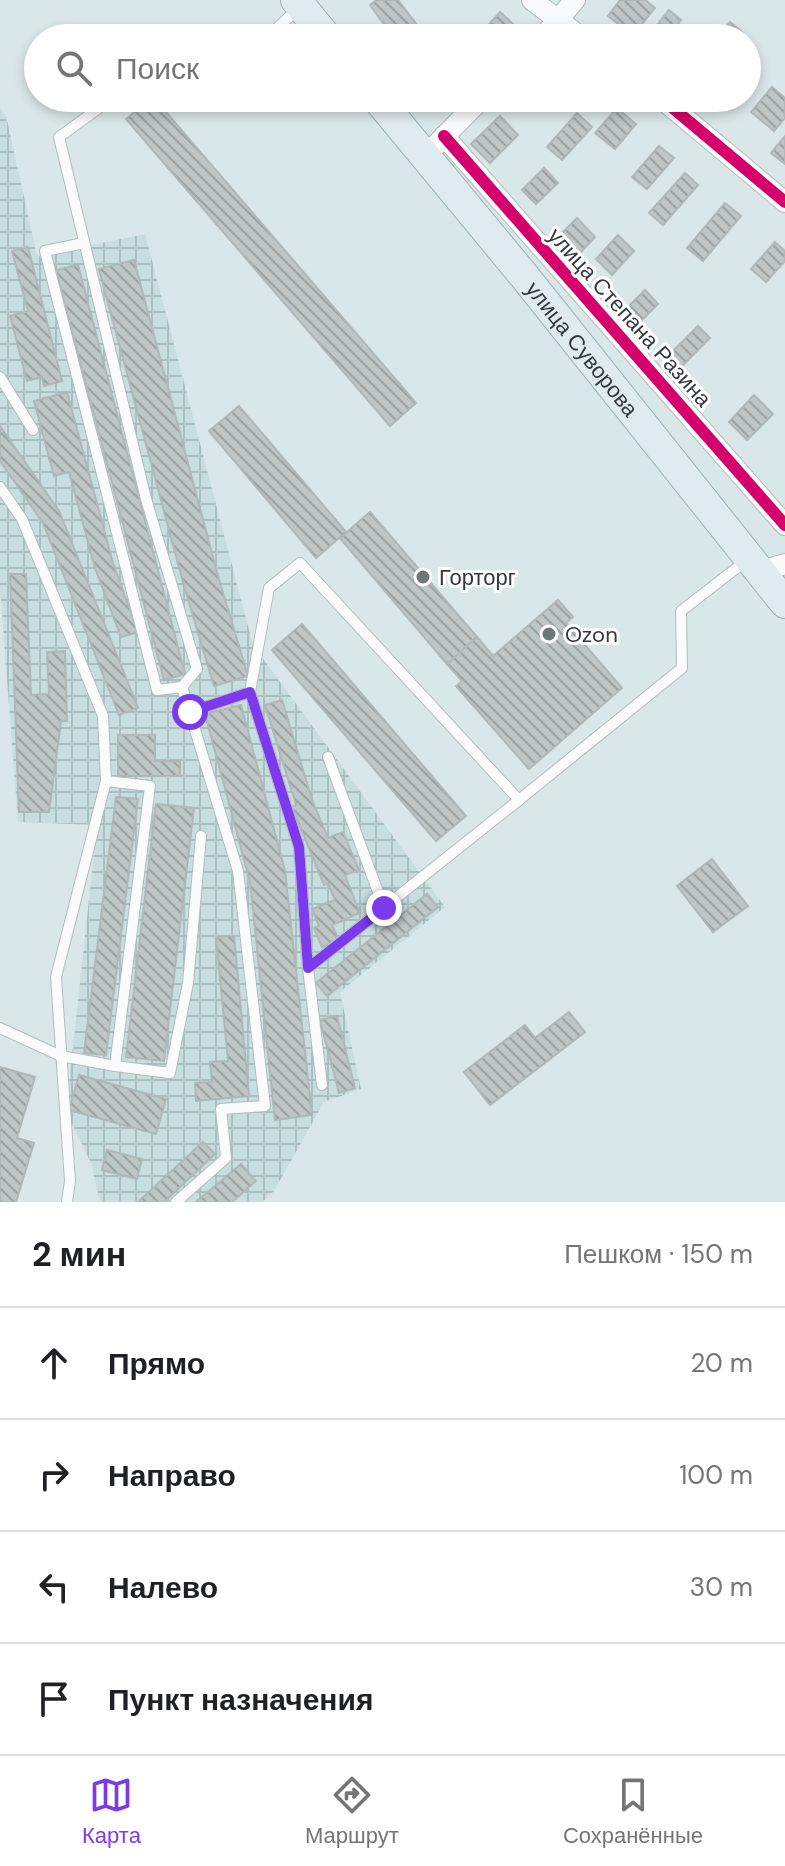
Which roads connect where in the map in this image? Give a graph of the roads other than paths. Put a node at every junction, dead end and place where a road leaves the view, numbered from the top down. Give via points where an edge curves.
1 (532, 0) edge
2 (575, 0) edge
3 (298, 3) edge
4 (558, 22) junction
5 (280, 24) edge
6 (315, 24) edge
7 (561, 24) edge
8 (94, 112) edge
9 (394, 112) edge
10 (468, 112) edge
11 (678, 112) edge
12 (435, 146) junction
13 (785, 202) edge
14 (84, 243) junction
15 (0, 377) edge
16 (33, 430) dead end
17 (0, 487) edge
18 (785, 525) edge
19 (765, 565) edge
20 (785, 603) edge
21 (182, 687) junction
22 (250, 692) junction
23 (190, 712) junction
24 (328, 757) dead end
25 (106, 781) junction
26 (519, 800) junction
27 (201, 836) dead end
28 (384, 908) junction
29 (308, 968) junction
30 (0, 1028) edge
31 (61, 1056) junction
32 (115, 1066) junction
33 (322, 1085) dead end
34 (67, 1202) edge
35 (176, 1202) edge

1 - 4 street
2 - 4 street
3 - 5 lane
3 - 6 main road
4 - 7 street
8 - 14 lane via 59,137
9 - 12 main road, улица Суворова
10 - 12 street
11 - 13 street
12 - 18 street, улица Степана Разина
12 - 19 main road, улица Суворова
14 - 21 lane via 146,499 197,669
14 - 21 lane via 45,251 157,690
15 - 16 lane
17 - 25 lane via 22,519 103,716
19 - 20 main road, улица Суворова
19 - 26 lane via 681,611 682,668
21 - 23 lane
22 - 23 lane
22 - 26 lane via 269,588 300,563
22 - 29 lane via 299,847
23 - 35 lane via 238,871 265,1106 221,1109 226,1158
24 - 28 lane
25 - 31 lane via 56,977
25 - 32 lane via 150,786
26 - 28 lane
27 - 32 lane via 188,983 170,1073
28 - 29 lane
29 - 33 lane
30 - 31 lane
31 - 32 lane
31 - 34 lane

